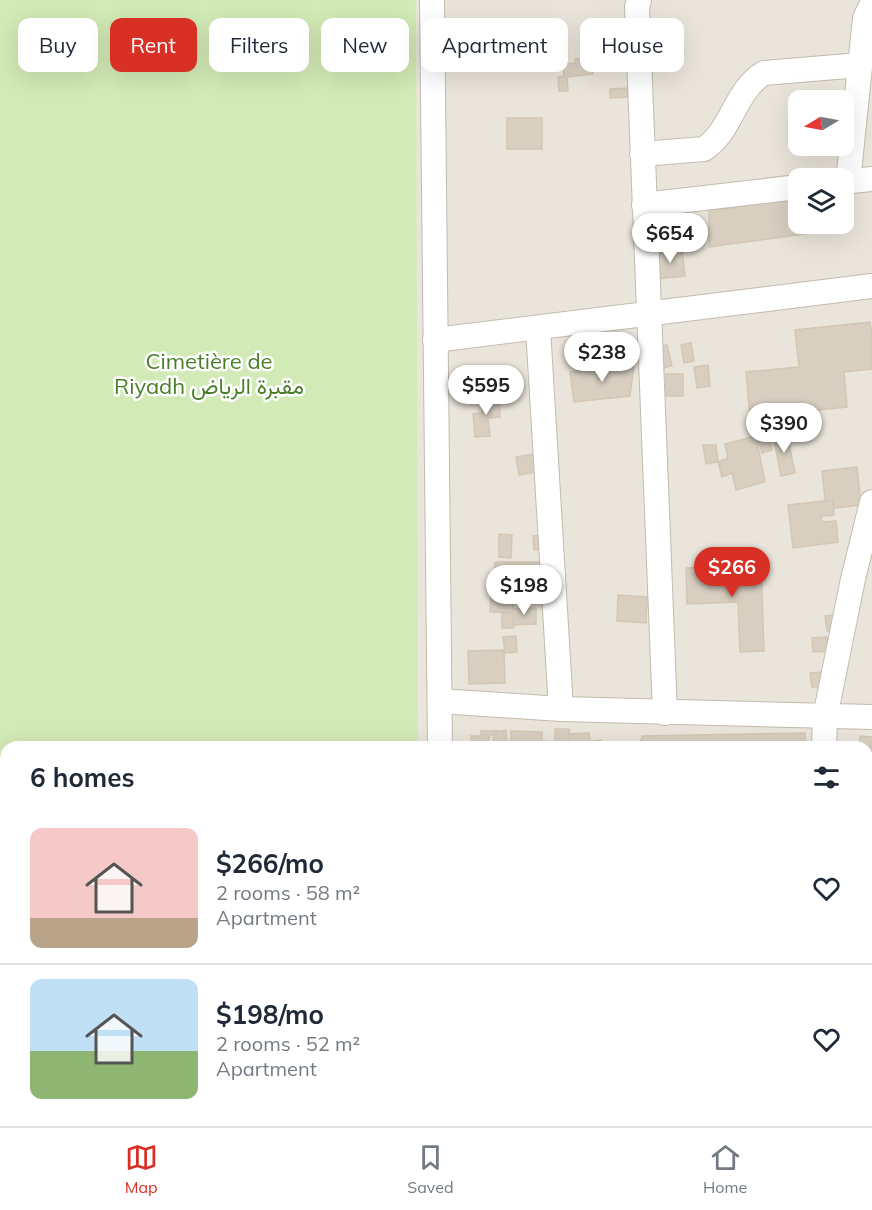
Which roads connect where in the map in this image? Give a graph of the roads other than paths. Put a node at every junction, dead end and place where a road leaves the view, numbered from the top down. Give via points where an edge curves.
1 (432, 0) edge
2 (639, 0) edge
3 (872, 4) edge
4 (860, 65) junction
5 (642, 154) junction
6 (848, 168) edge
7 (872, 179) edge
8 (854, 181) edge
9 (788, 188) edge
10 (644, 205) junction
11 (872, 286) edge
12 (649, 314) junction
13 (538, 328) junction
14 (435, 340) junction
15 (872, 502) edge
16 (440, 700) junction
17 (561, 709) junction
18 (665, 713) junction
19 (825, 717) junction
20 (872, 717) edge
21 (440, 741) edge
22 (824, 741) edge

1 - 14 street
2 - 5 street
3 - 4 street via 865,18
4 - 5 street via 764,73 755,78 712,144 704,149
4 - 6 street
5 - 10 street
7 - 8 street
9 - 10 street
10 - 12 street
11 - 12 street
12 - 13 street
12 - 18 street
13 - 14 street
13 - 17 street
14 - 16 street
15 - 19 street
16 - 17 street
16 - 21 street
17 - 18 street
18 - 19 street
19 - 20 street
19 - 22 street

